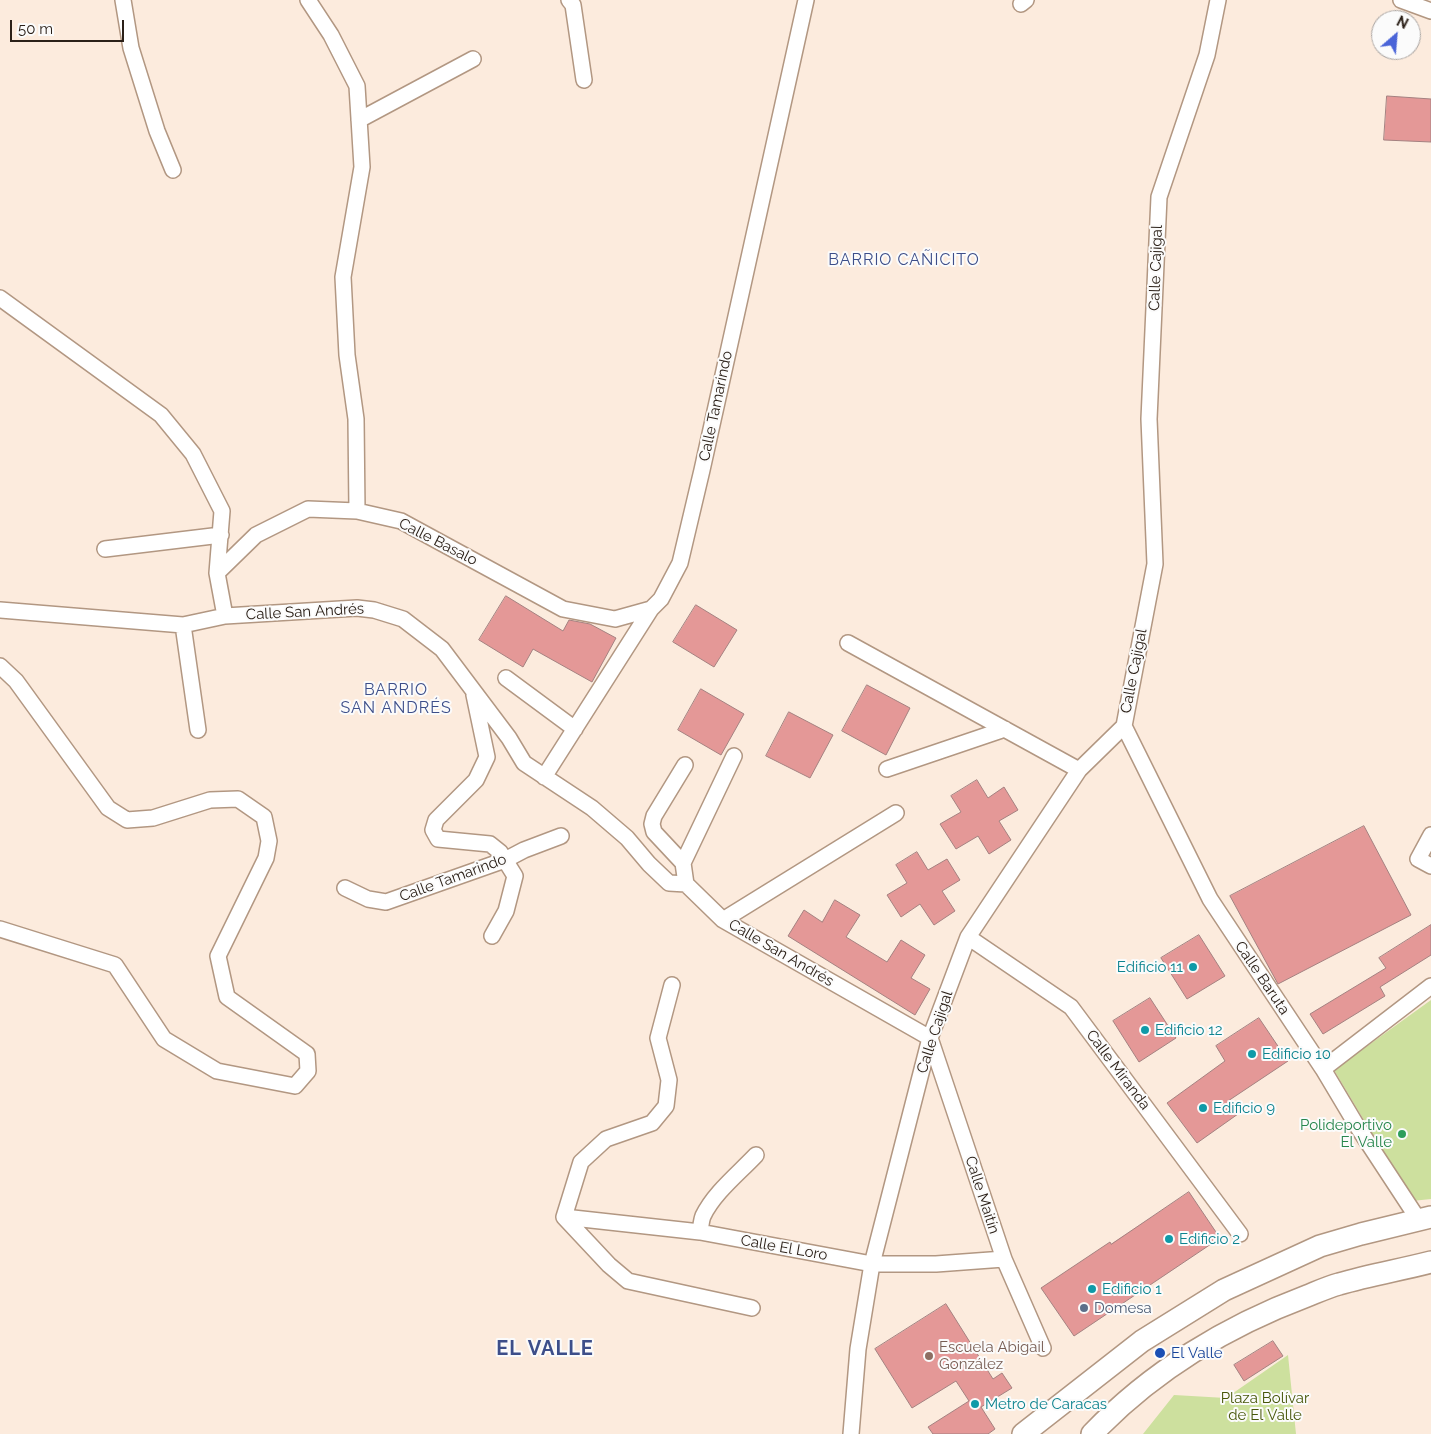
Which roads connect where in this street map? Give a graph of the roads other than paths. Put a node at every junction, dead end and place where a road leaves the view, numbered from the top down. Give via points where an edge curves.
1 (123, 0) edge
2 (308, 0) edge
3 (569, 0) edge
4 (806, 0) edge
5 (1218, 0) edge
6 (1401, 0) edge
7 (1431, 11) edge
8 (473, 59) dead end
9 (584, 80) dead end
10 (359, 120) junction
11 (173, 170) dead end
12 (0, 298) edge
13 (357, 511) junction
14 (220, 535) junction
15 (105, 549) dead end
16 (217, 573) junction
17 (651, 609) junction
18 (0, 610) edge
19 (225, 616) junction
20 (183, 625) junction
21 (848, 643) dead end
22 (0, 666) edge
23 (506, 678) dead end
24 (473, 692) junction
25 (1124, 726) junction
26 (1005, 728) junction
27 (574, 729) junction
28 (198, 730) dead end
29 (734, 756) dead end
30 (685, 766) dead end
31 (887, 769) dead end
32 (1079, 770) junction
33 (544, 777) junction
34 (896, 813) dead end
35 (1431, 835) edge
36 (561, 836) dead end
37 (505, 860) junction
38 (683, 863) junction
39 (1431, 866) edge
40 (686, 884) junction
41 (345, 888) dead end
42 (723, 920) junction
43 (0, 926) edge
44 (0, 930) edge
45 (492, 936) dead end
46 (19, 937) junction
47 (968, 937) junction
48 (672, 985) dead end
49 (1431, 986) edge
50 (930, 1038) junction
51 (1323, 1069) junction
52 (756, 1155) dead end
53 (564, 1217) junction
54 (1424, 1218) edge
55 (700, 1232) junction
56 (1240, 1234) dead end
57 (1004, 1259) junction
58 (1431, 1262) edge
59 (872, 1264) junction
60 (752, 1308) dead end
61 (1043, 1348) dead end
62 (851, 1434) edge
63 (1023, 1434) edge
64 (1092, 1434) edge

1 - 11 street via 131,48
2 - 10 street via 331,35 356,86
3 - 9 street via 573,5
4 - 17 street, Calle Tamarindo via 680,562 660,600
5 - 25 street, Calle Cajigal via 1207,55 1159,197 1149,419 1155,564
6 - 7 street
8 - 10 street
10 - 13 street via 362,167 343,277 347,354 356,419
12 - 14 street via 161,415 193,454 222,511
13 - 16 street, Calle Basalo via 308,509 256,535
13 - 17 street, Calle Basalo via 401,521 563,609 615,619
14 - 15 street
14 - 16 street
16 - 19 street
17 - 27 street, Calle Tamarindo
18 - 20 street, Calle San Andrés
19 - 20 street, Calle San Andrés
19 - 24 street, Calle San Andrés via 357,608 391,614 408,622 442,649
20 - 28 street
21 - 26 street
22 - 46 street via 16,680 108,808 127,820 153,818 210,800 238,799 264,817 269,842 266,858 218,956 227,997 307,1054 308,1071 294,1086 217,1071 164,1038 115,965
23 - 27 street
24 - 33 street, Calle San Andrés via 524,763
24 - 37 street via 487,758 476,780 436,820 433,830 438,839 490,844
25 - 32 street, Calle Cajigal
25 - 51 street, Calle Baruta via 1210,899
26 - 31 street
26 - 32 street
27 - 33 street, Calle Tamarindo
29 - 38 street
30 - 38 street via 652,824 654,832
32 - 47 street, Calle Cajigal
33 - 40 street, Calle San Andrés via 592,808 669,883
34 - 42 street
35 - 39 street via 1418,859
36 - 37 street, Calle Tamarindo
37 - 41 street, Calle Tamarindo via 386,902 368,899
37 - 45 street via 515,876 506,911
38 - 40 street
40 - 42 street, Calle San Andrés
42 - 50 street, Calle San Andrés
43 - 46 street
44 - 46 street
47 - 50 street, Calle Cajigal
47 - 56 street, Calle Miranda via 1071,1007
48 - 53 street via 658,1038 669,1080 666,1106 652,1123 606,1139 581,1162
49 - 51 street
50 - 57 street, Calle Maitín
50 - 59 street, Calle Cajigal
51 - 54 street, Calle Baruta via 1357,1126
52 - 55 street via 711,1204 703,1217
53 - 55 street, Calle El Loro
53 - 60 street via 609,1265 628,1280
54 - 63 main road via 1320,1246 1224,1290 1142,1341
55 - 59 street, Calle El Loro
57 - 59 street, Calle El Loro
57 - 61 street, Calle Maitín
58 - 64 main road via 1338,1284 1256,1317 1217,1337 1159,1376
59 - 62 street, Calle Cajigal via 858,1349

